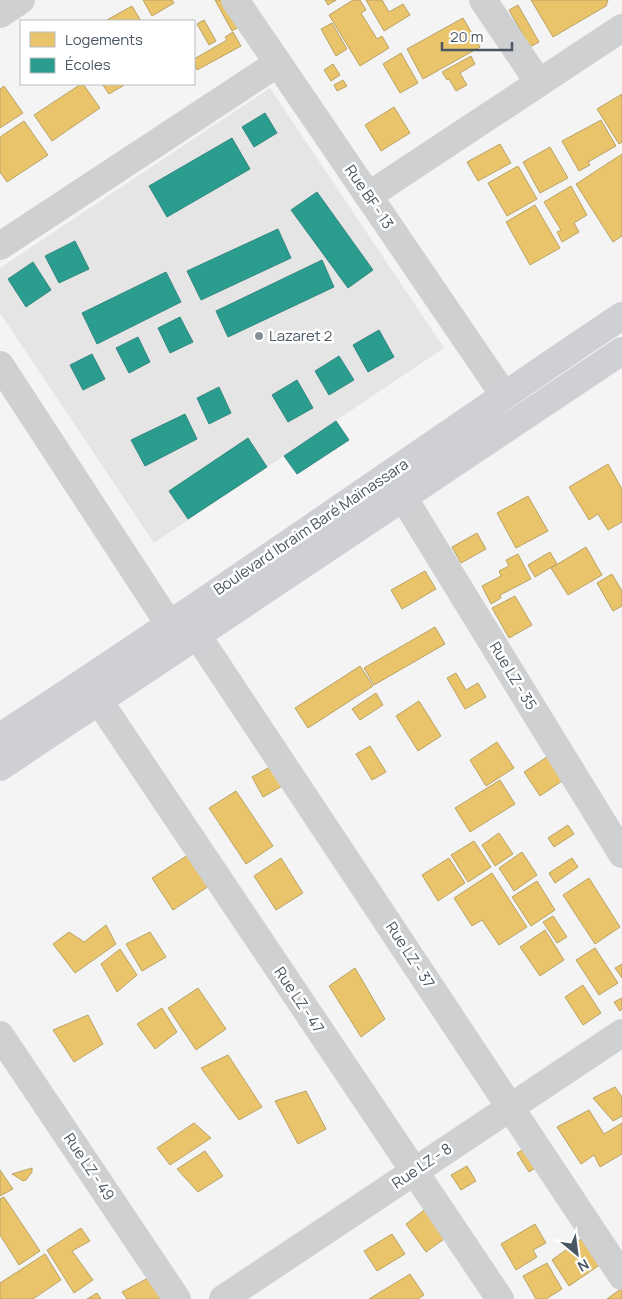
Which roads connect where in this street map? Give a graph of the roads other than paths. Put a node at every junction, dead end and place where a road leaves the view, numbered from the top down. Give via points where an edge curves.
1 (21, 0) edge
2 (235, 0) edge
3 (483, 0) edge
4 (0, 14) edge
5 (622, 28) edge
6 (278, 63) junction
7 (538, 83) junction
8 (368, 196) junction
9 (0, 246) edge
10 (622, 316) edge
11 (620, 355) edge
12 (0, 365) edge
13 (504, 395) junction
14 (403, 497) junction
15 (169, 624) junction
16 (197, 635) junction
17 (99, 701) junction
18 (3, 730) edge
19 (0, 767) edge
20 (622, 854) edge
21 (622, 1033) edge
22 (0, 1035) edge
23 (510, 1108) junction
24 (414, 1171) junction
25 (622, 1276) edge
26 (177, 1299) edge
27 (223, 1299) edge
28 (500, 1299) edge

1 - 4 street
2 - 6 street, Rue BF - 13
3 - 7 street
5 - 7 street
6 - 8 street, Rue BF - 13
6 - 9 street
7 - 8 street
8 - 13 street, Rue BF - 13
10 - 13 main road, Boulevard Ibraim Baré Maïnassara
11 - 14 main road, Boulevard Ibraim Baré Maïnassara
12 - 15 street
13 - 15 main road, Boulevard Ibraim Baré Maïnassara
14 - 16 main road, Boulevard Ibraim Baré Maïnassara
14 - 20 street, Rue LZ - 35
15 - 18 main road, Boulevard Ibraim Baré Maïnassara
16 - 17 main road, Boulevard Ibraim Baré Maïnassara
16 - 23 street, Rue LZ - 37
17 - 19 main road, Boulevard Ibraim Baré Maïnassara
17 - 24 street, Rue LZ - 47
21 - 23 street, Rue LZ - 8
22 - 26 street, Rue LZ - 49
23 - 24 street, Rue LZ - 8
23 - 25 street, Rue LZ - 37
24 - 27 street, Rue LZ - 8
24 - 28 street, Rue LZ - 47

